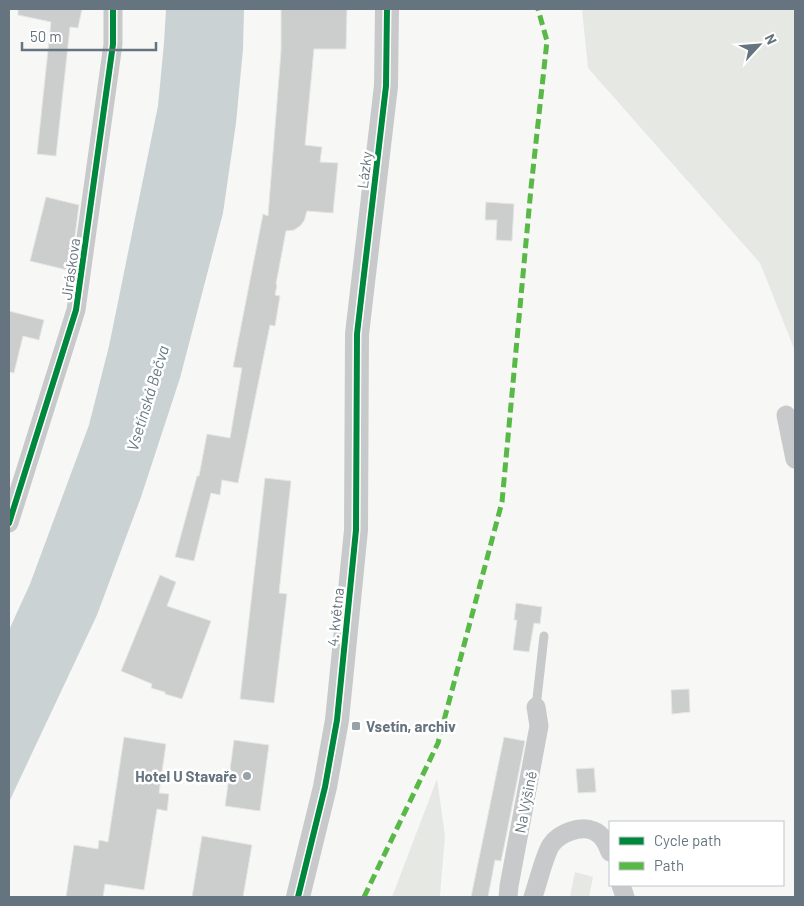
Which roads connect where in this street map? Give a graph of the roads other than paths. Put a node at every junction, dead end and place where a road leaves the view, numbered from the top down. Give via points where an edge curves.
1 (113, 9) edge
2 (387, 9) edge
3 (357, 334) joint
4 (786, 414) dead end
5 (795, 459) edge
6 (9, 523) edge
7 (544, 636) dead end
8 (536, 707) joint
9 (609, 849) edge
10 (298, 897) edge
11 (508, 897) edge
12 (533, 897) edge

1 - 6 street, Jiráskova via 113,44 76,310
2 - 3 street, Lázky via 386,86
3 - 10 street, 4. května via 356,530 338,711 326,787
4 - 5 street
7 - 8 lane
8 - 11 street, Na Výšině via 539,726
9 - 12 street via 606,841 594,831 570,831 560,836 551,845

